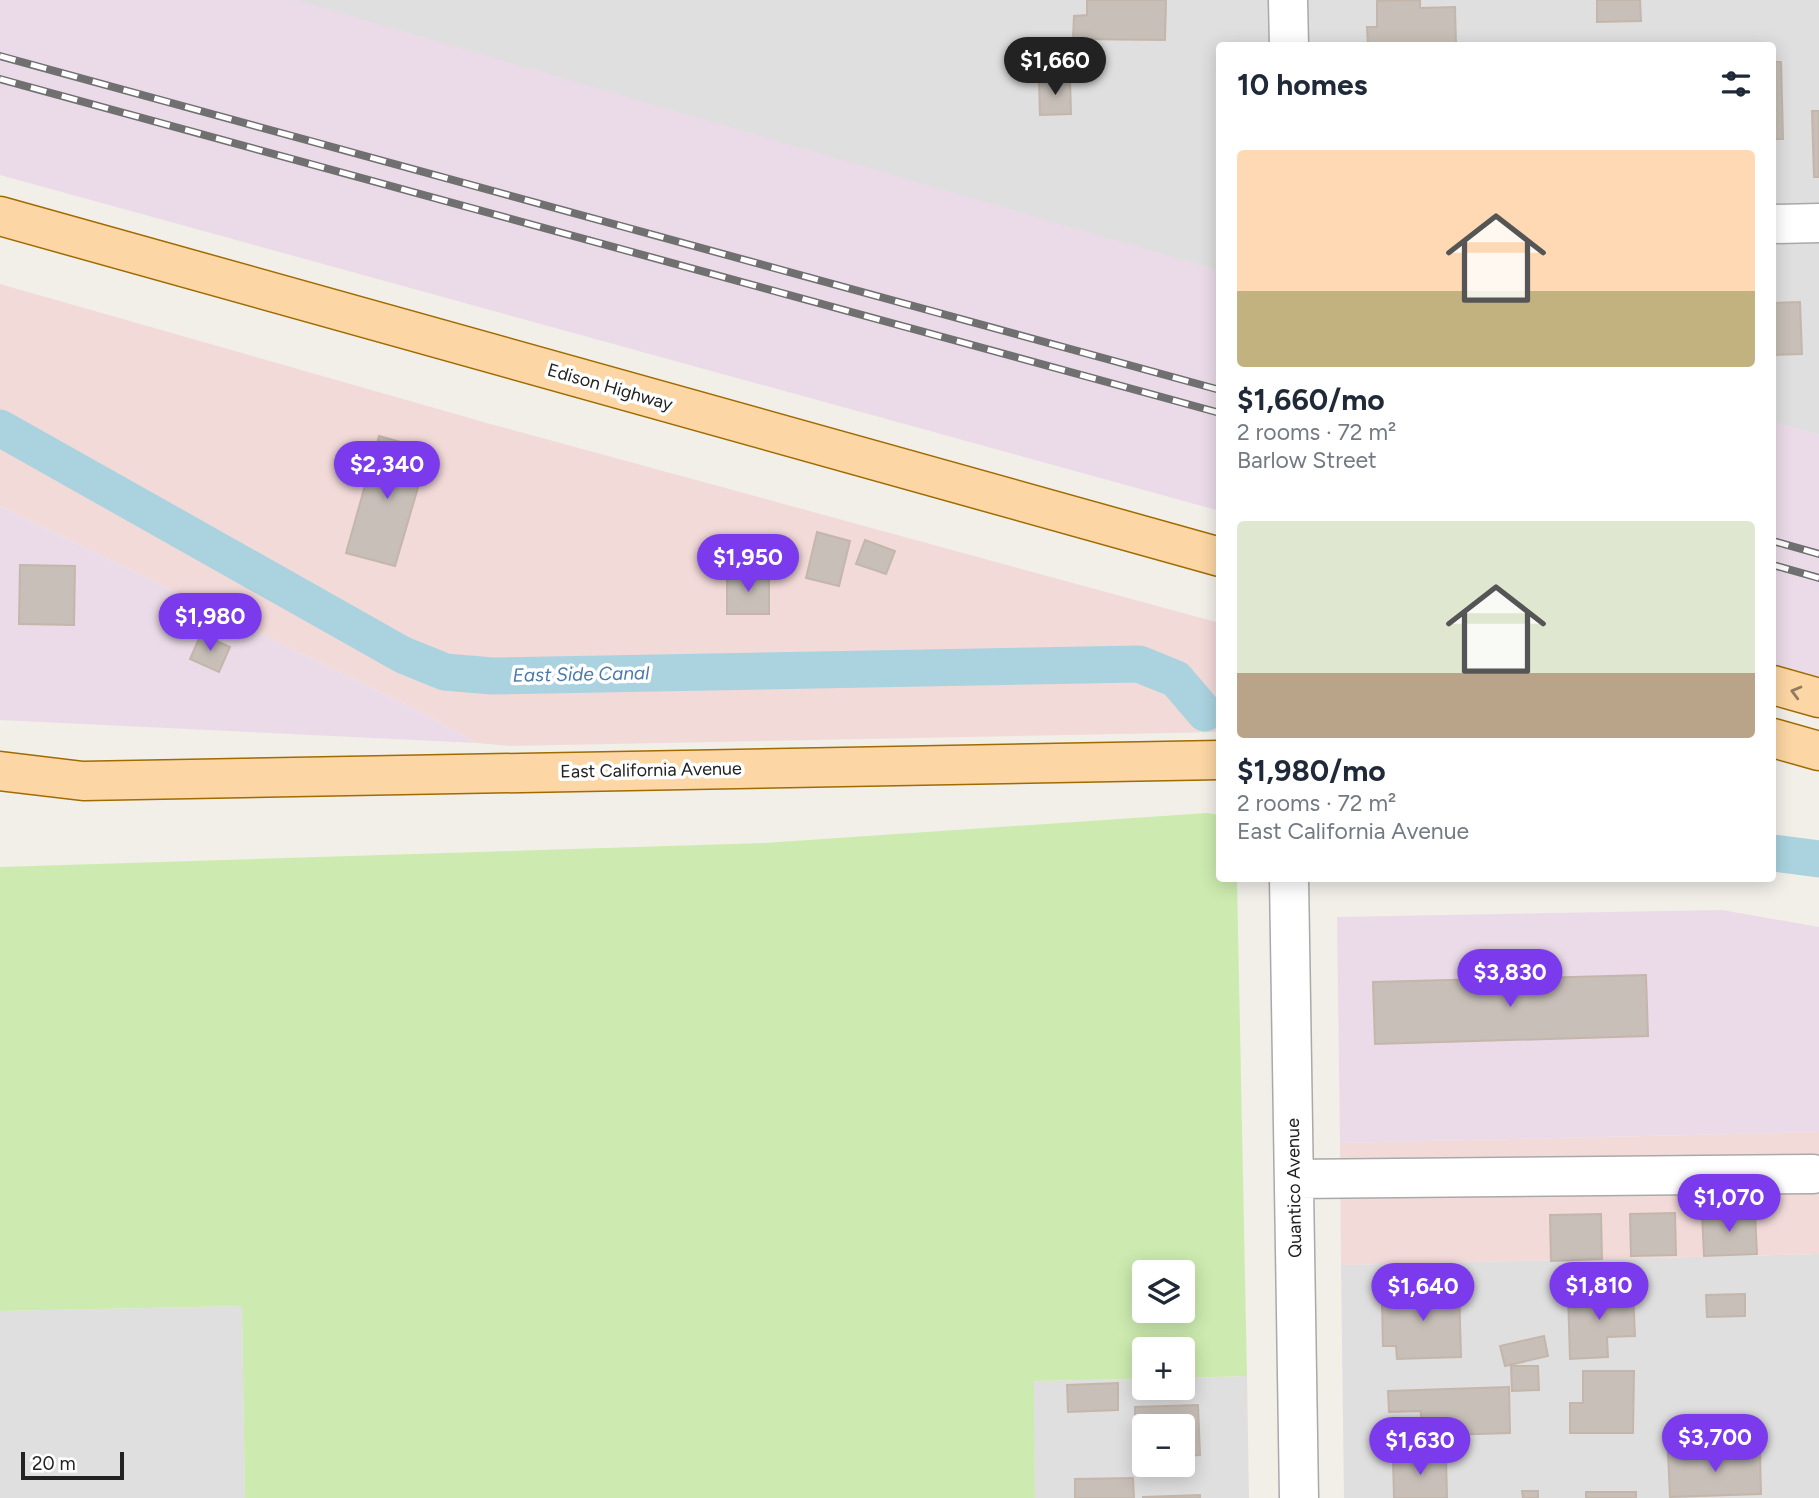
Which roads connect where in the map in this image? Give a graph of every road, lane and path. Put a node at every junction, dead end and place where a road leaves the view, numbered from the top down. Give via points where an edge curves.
1 (1288, 0) edge
2 (1289, 42) edge
3 (0, 216) edge
4 (1819, 223) edge
5 (1776, 224) edge
6 (1216, 556) edge
7 (1776, 686) edge
8 (1819, 698) edge
9 (1216, 760) edge
10 (0, 771) edge
11 (83, 781) junction
12 (0, 795) edge
13 (1289, 882) edge
14 (1813, 1174) dead end
15 (1294, 1179) junction
16 (1299, 1498) edge

1 - 2 street
3 - 6 main road, Edison Highway
4 - 5 street
8 -> 7 main road
9 - 11 main road, East California Avenue
10 - 11 main road, East California Avenue
11 - 12 main road, East California Avenue
13 - 15 street, Quantico Avenue
14 - 15 street
15 - 16 street, Quantico Avenue

